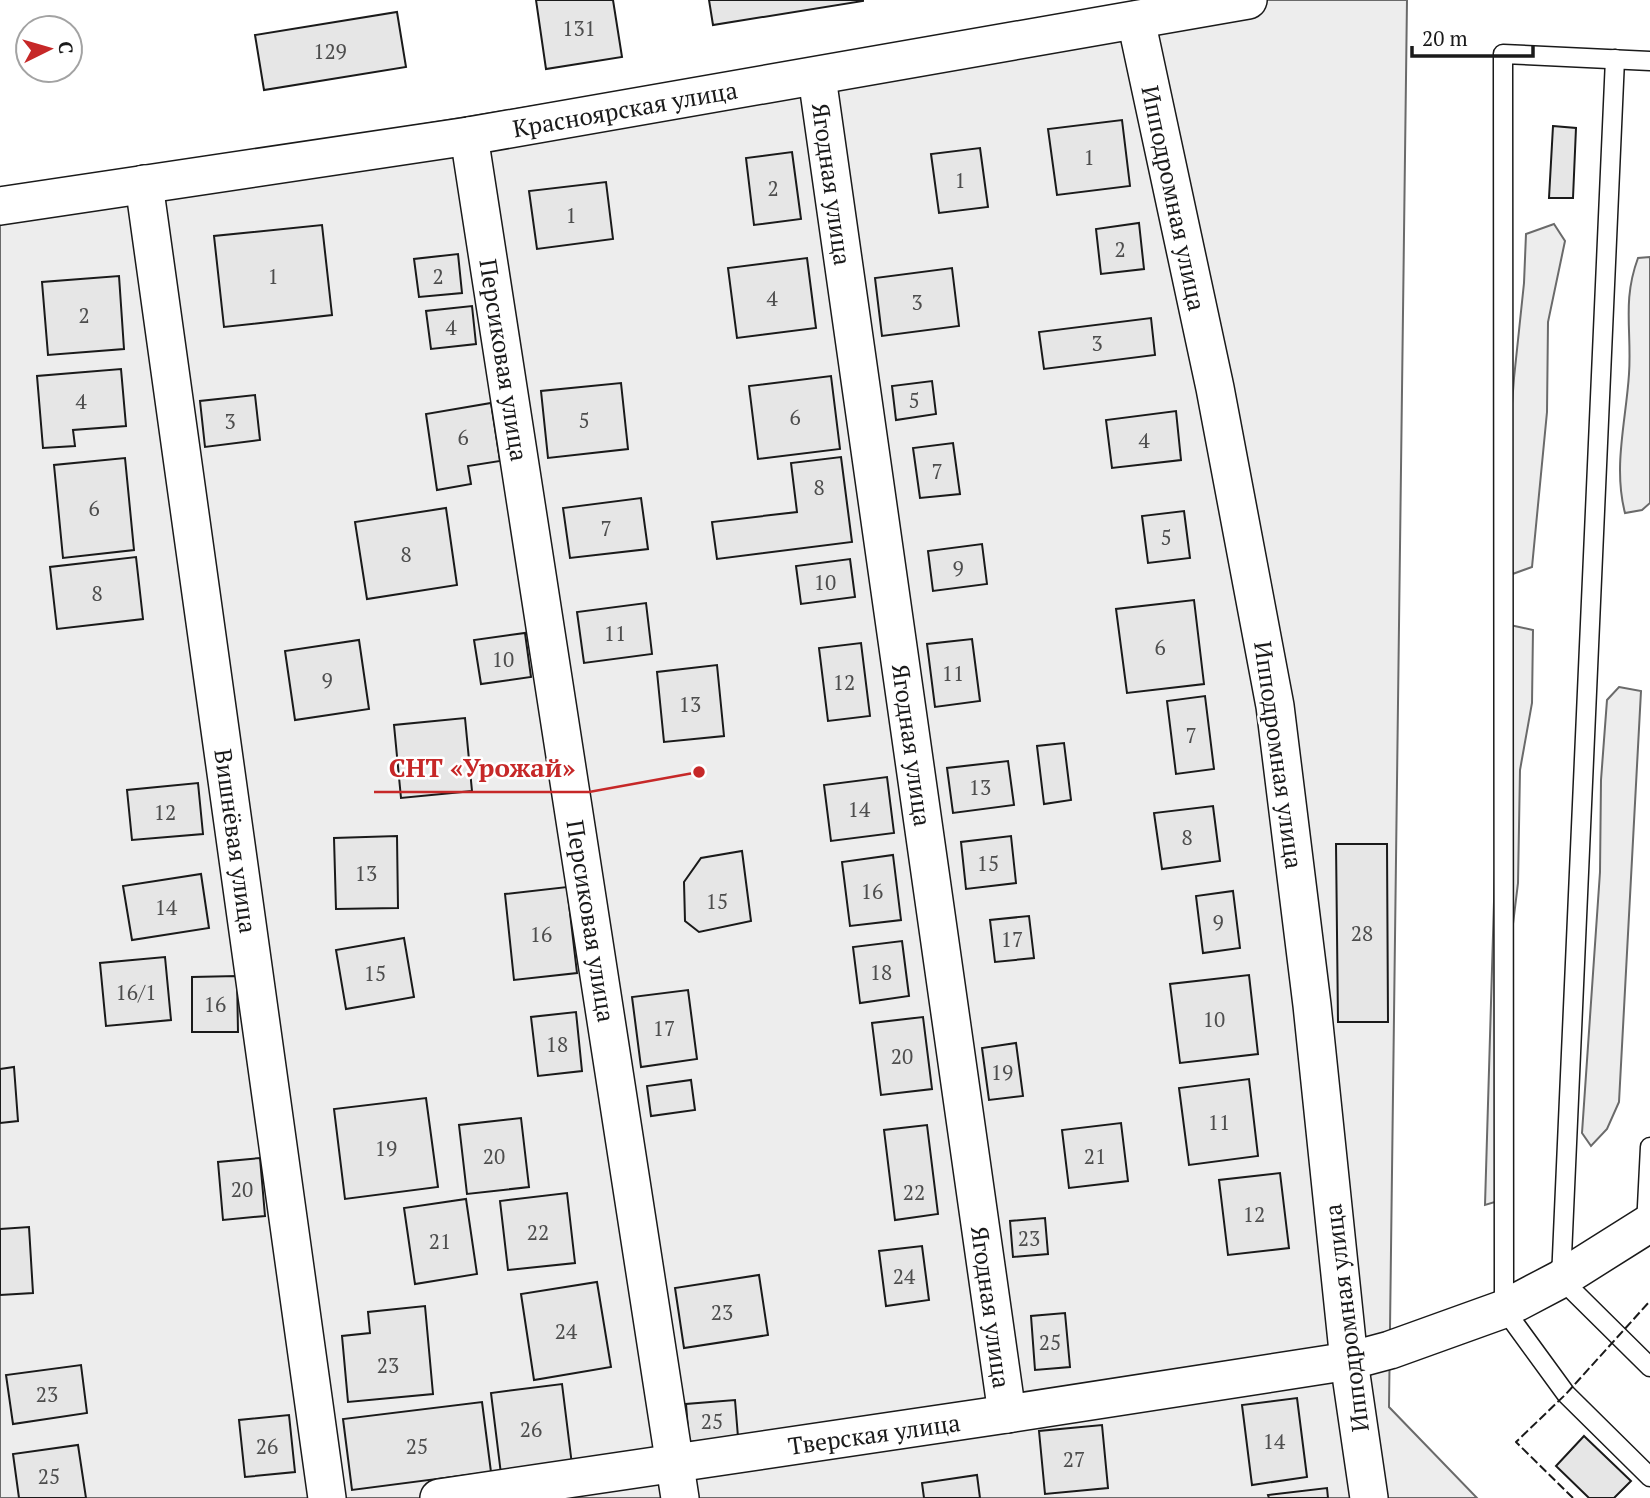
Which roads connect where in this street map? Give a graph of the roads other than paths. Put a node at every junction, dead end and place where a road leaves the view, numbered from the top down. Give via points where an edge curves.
1 (1248, 0) edge
2 (1136, 20) junction
3 (1615, 59) junction
4 (1650, 61) edge
5 (817, 77) junction
6 (469, 136) junction
7 (144, 184) junction
8 (0, 206) edge
9 (1650, 1147) edge
10 (1648, 1225) edge
11 (1561, 1279) junction
12 (1504, 1309) junction
13 (1349, 1361) junction
14 (1650, 1367) edge
15 (1007, 1414) junction
16 (1650, 1477) edge
17 (677, 1480) edge
18 (327, 1498) edge
19 (439, 1498) edge
20 (1369, 1498) edge

1 - 2 street, Красноярская улица
2 - 5 street, Красноярская улица
2 - 13 street, Ипподромная улица via 1216,388 1275,706
3 - 4 lane
3 - 11 lane
3 - 12 lane via 1503,54
5 - 6 street, Красноярская улица
5 - 15 street, Ягодная улица
6 - 7 street, Красноярская улица
6 - 17 street, Персиковая улица
7 - 8 street, Красноярская улица
7 - 18 street, Вишнёвая улица
9 - 10 lane
10 - 11 street, Тверская улица
11 - 12 street, Тверская улица
11 - 14 lane
12 - 13 street, Тверская улица
12 - 16 lane via 1566,1394
13 - 15 street, Тверская улица
13 - 20 street, Ипподромная улица
15 - 17 street, Тверская улица
17 - 19 street, Тверская улица

